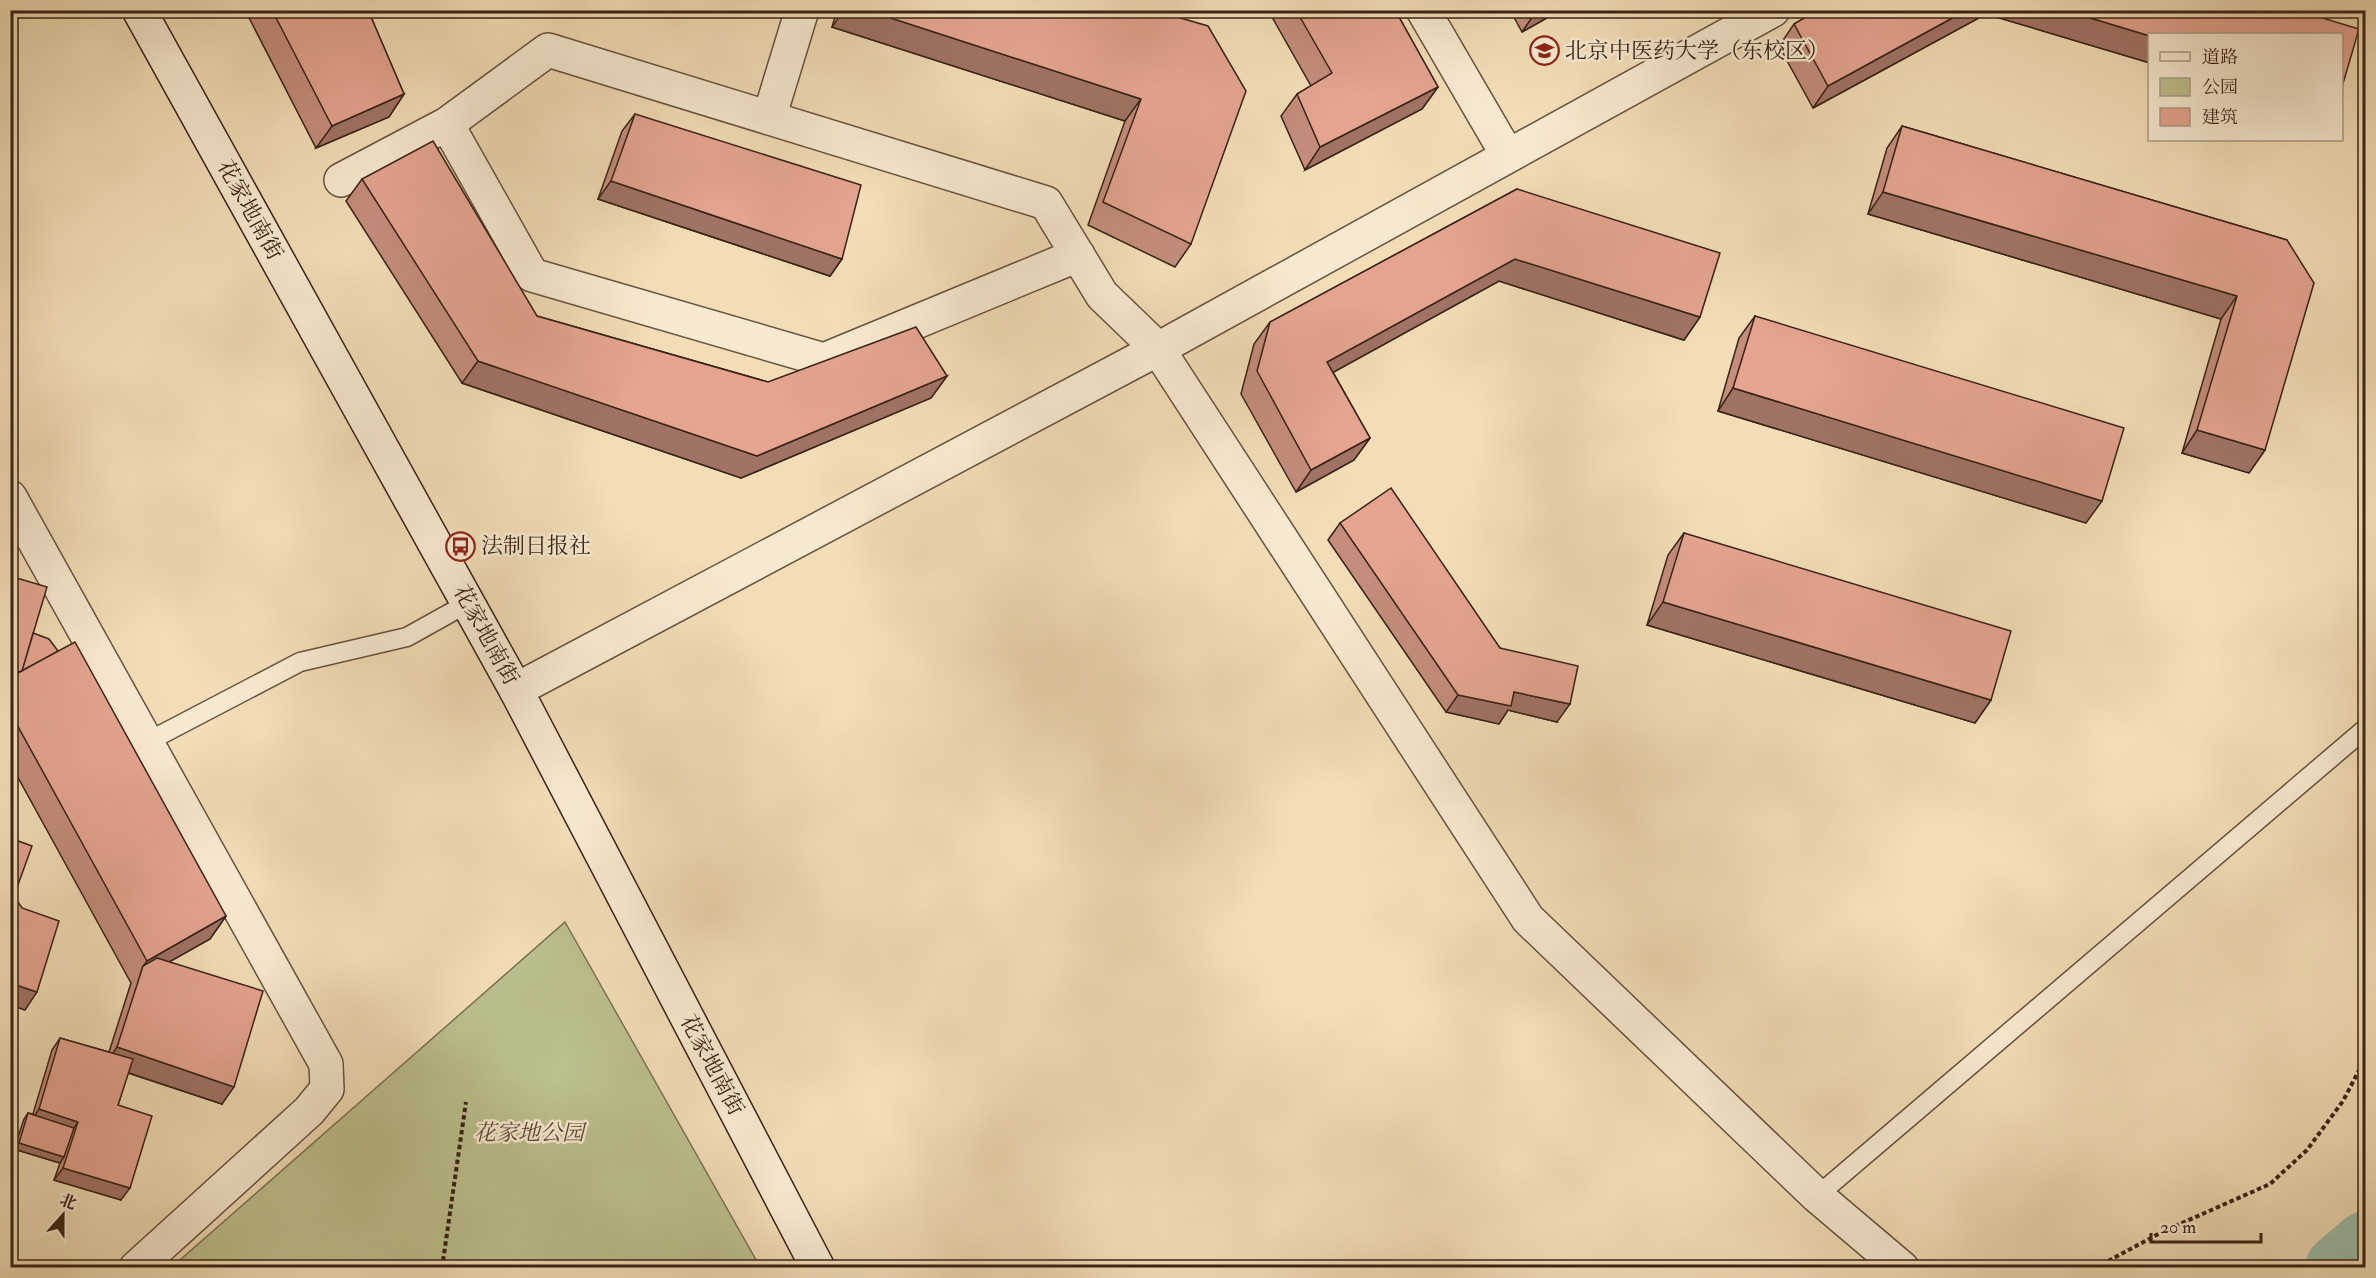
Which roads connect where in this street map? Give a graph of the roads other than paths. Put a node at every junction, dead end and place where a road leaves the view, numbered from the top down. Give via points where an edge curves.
1 (139, 10) edge
2 (802, 10) edge
3 (1423, 10) edge
4 (1773, 10) edge
5 (768, 118) junction
6 (447, 124) junction
7 (1508, 156) junction
8 (341, 180) dead end
9 (1078, 255) junction
10 (1158, 349) junction
11 (10, 496) edge
12 (468, 603) junction
13 (516, 690) junction
14 (2366, 728) edge
15 (147, 742) junction
16 (1817, 1196) junction
17 (136, 1268) edge
18 (818, 1268) edge
19 (1902, 1268) edge

1 - 12 street, 花家地南街
2 - 5 street
3 - 7 street
4 - 7 street
5 - 6 street via 548,50
5 - 9 street via 1046,203
6 - 8 street
6 - 9 street via 532,275 824,360
7 - 10 street
9 - 10 street via 1102,295
10 - 13 street
10 - 16 street via 1528,919
11 - 15 street
12 - 13 street, 花家地南街
12 - 15 lane via 407,637 300,662
13 - 18 street, 花家地南街
14 - 16 lane
15 - 17 street via 326,1064 327,1089 309,1111
16 - 19 street

